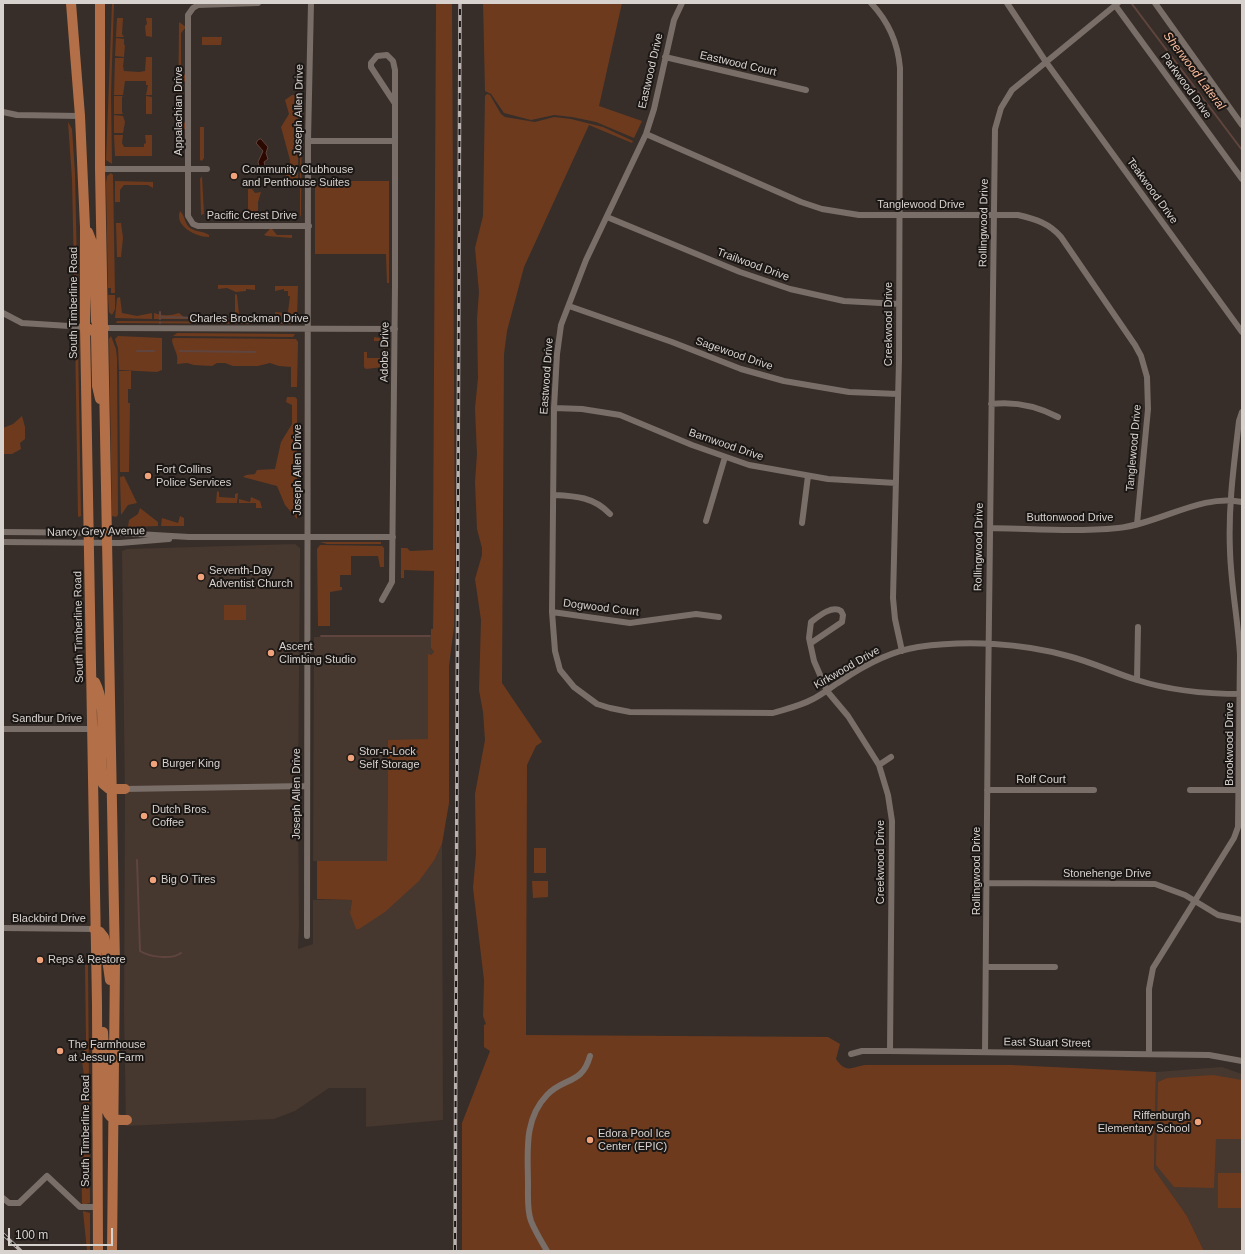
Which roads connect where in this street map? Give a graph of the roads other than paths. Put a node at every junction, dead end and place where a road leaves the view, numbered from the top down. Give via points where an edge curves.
1 (71, 3) edge
2 (100, 3) edge
3 (258, 3) edge
4 (311, 3) edge
5 (682, 3) edge
6 (871, 3) edge
7 (1006, 3) edge
8 (1155, 3) edge
9 (1116, 4) edge
10 (665, 57) junction
11 (1046, 62) junction
12 (806, 90) dead end
13 (394, 102) junction
14 (3, 112) edge
15 (80, 116) junction
16 (1241, 121) edge
17 (646, 134) junction
18 (308, 141) junction
19 (394, 141) junction
20 (189, 168) junction
21 (100, 169) junction
22 (207, 169) dead end
23 (1242, 179) edge
24 (188, 205) joint
25 (994, 214) junction
26 (900, 215) junction
27 (607, 217) junction
28 (309, 226) junction
29 (85, 227) junction
30 (899, 304) junction
31 (569, 306) junction
32 (3, 313) edge
33 (85, 327) junction
34 (104, 328) junction
35 (308, 329) junction
36 (395, 330) junction
37 (1242, 332) edge
38 (898, 394) junction
39 (991, 404) junction
40 (554, 408) junction
41 (1242, 412) edge
42 (105, 417) junction
43 (1058, 417) dead end
44 (725, 457) junction
45 (808, 476) junction
46 (896, 483) junction
47 (554, 495) junction
48 (1231, 500) junction
49 (1242, 502) edge
50 (610, 514) dead end
51 (706, 521) dead end
52 (802, 523) dead end
53 (1137, 524) junction
54 (990, 528) junction
55 (3, 532) edge
56 (89, 532) junction
57 (106, 538) junction
58 (189, 538) junction
59 (307, 538) junction
60 (393, 538) junction
61 (3, 542) edge
62 (89, 543) junction
63 (382, 600) dead end
64 (552, 612) junction
65 (719, 617) dead end
66 (1138, 627) dead end
67 (811, 642) junction
68 (988, 644) junction
69 (902, 651) junction
70 (92, 677) junction
71 (1137, 680) junction
72 (828, 691) junction
73 (581, 694) joint
74 (1241, 694) edge
75 (3, 729) edge
76 (92, 729) junction
77 (891, 757) dead end
78 (879, 765) junction
79 (306, 786) junction
80 (112, 789) junction
81 (125, 789) joint
82 (987, 790) junction
83 (1094, 790) dead end
84 (1190, 790) dead end
85 (1240, 790) junction
86 (1240, 832) edge
87 (986, 883) junction
88 (1195, 901) junction
89 (1242, 920) edge
90 (3, 928) edge
91 (94, 929) junction
92 (308, 936) dead end
93 (986, 967) junction
94 (1055, 967) dead end
95 (97, 1004) junction
96 (114, 1024) junction
97 (890, 1051) junction
98 (985, 1052) junction
99 (851, 1054) dead end
100 (1149, 1054) junction
101 (590, 1056) dead end
102 (1242, 1061) edge
103 (114, 1120) junction
104 (127, 1120) dead end
105 (3, 1198) edge
106 (99, 1207) junction
107 (98, 1251) edge
108 (112, 1251) edge
109 (547, 1251) edge

1 - 15 main road, South Timberline Road
2 - 21 main road
3 - 20 street, Appalachian Drive via 198,5 193,8 188,18
4 - 18 street, Joseph Allen Drive
5 - 10 street, Eastwood Drive via 674,20
6 - 26 street, Creekwood Drive via 891,32 899,58
7 - 11 street, Teakwood Drive
8 - 16 street, Parkwood Drive
9 - 11 street, Rollingwood Drive
9 - 23 street, Parkwood Drive
10 - 12 street, Eastwood Court
10 - 17 street, Eastwood Drive
11 - 25 street, Rollingwood Drive via 1012,90 997,119
11 - 37 street, Teakwood Drive
13 - 13 street, Adobe Drive via 371,68 371,63 377,56 387,55 393,61
13 - 19 street, Adobe Drive
14 - 15 street via 17,115
15 - 29 main road, South Timberline Road
17 - 26 street, Tanglewood Drive via 822,209 859,215
17 - 27 street, Eastwood Drive
18 - 19 street
18 - 28 street, Joseph Allen Drive
19 - 36 street, Adobe Drive
20 - 21 street
20 - 22 street
20 - 24 street, Appalachian Drive
21 - 34 main road
24 - 28 street, Pacific Crest Drive via 189,219 198,226
25 - 26 street, Tanglewood Drive
25 - 39 street, Rollingwood Drive
25 - 53 street, Tanglewood Drive via 1033,218 1057,232 1130,335 1141,356 1147,377 1148,409
26 - 30 street, Creekwood Drive
27 - 30 street, Trailwood Drive via 740,272 790,289 844,301
27 - 31 street, Eastwood Drive via 581,272
28 - 35 street, Joseph Allen Drive
29 - 33 main road, South Timberline Road
29 - 34 main road via 93,245 96,322
30 - 38 street, Creekwood Drive
31 - 38 street, Sagewood Drive via 741,369 784,381 849,392
31 - 40 street, Eastwood Drive via 562,325 557,354
32 - 33 street via 22,323
33 - 42 main road via 94,331 96,335 97,386
33 - 56 main road, South Timberline Road
34 - 35 street, Charles Brockman Drive
34 - 42 main road
35 - 36 street, Charles Brockman Drive
35 - 59 street, Joseph Allen Drive
36 - 60 street, Adobe Drive
38 - 46 street, Creekwood Drive
39 - 43 street via 1023,404
39 - 54 street, Rollingwood Drive
40 - 44 street, Barnwood Drive via 620,415
40 - 47 street, Eastwood Drive
41 - 48 street, Brookwood Drive
42 - 57 main road
44 - 45 street, Barnwood Drive via 749,465
44 - 51 street
45 - 46 street, Barnwood Drive
45 - 52 street
46 - 69 street, Creekwood Drive via 893,608
47 - 50 street via 591,500 604,507
47 - 64 street, Eastwood Drive
48 - 49 street, Buttonwood Drive
48 - 53 street, Buttonwood Drive via 1207,502
48 - 74 street, Brookwood Drive via 1230,565 1238,628
53 - 54 street, Buttonwood Drive via 1097,529
54 - 68 street, Rollingwood Drive
55 - 56 street, Nancy Grey Avenue
56 - 57 street, Nancy Grey Avenue
56 - 62 main road, South Timberline Road
57 - 58 street, Nancy Grey Avenue
57 - 58 street, Nancy Grey Avenue
57 - 62 street, Nancy Grey Avenue
57 - 80 main road
58 - 59 street, Nancy Grey Avenue
59 - 60 street, Nancy Grey Avenue
59 - 79 street, Joseph Allen Drive
60 - 63 street, Adobe Drive via 392,582
61 - 62 street, Nancy Grey Avenue
62 - 70 main road, South Timberline Road
64 - 65 street, Dogwood Court via 630,623 696,614
64 - 73 street, Eastwood Drive via 558,665
66 - 71 street
67 - 67 street, Creekwood Drive via 811,622 830,610 841,611 842,622
67 - 72 street, Creekwood Drive via 811,655
68 - 69 street, Kirkwood Drive via 941,644
68 - 71 street, Kirkwood Drive via 1032,648 1068,656
68 - 82 street, Rollingwood Drive
69 - 72 street, Kirkwood Drive via 867,666
70 - 76 main road, South Timberline Road
70 - 80 main road via 98,688 101,706 102,778 106,787
71 - 74 street, Kirkwood Drive via 1194,692
72 - 73 street, Kirkwood Drive via 794,708 773,713 630,712 597,704
72 - 78 street, Creekwood Drive via 848,716
74 - 85 street, Brookwood Drive
75 - 76 street, Sandbur Drive
76 - 91 main road, South Timberline Road
77 - 78 street
78 - 97 street, Creekwood Drive via 892,821
79 - 81 street
79 - 92 street, Joseph Allen Drive
80 - 81 main road
80 - 96 main road
82 - 83 street, Rolf Court
82 - 87 street, Rollingwood Drive
84 - 85 street
85 - 86 street, Brookwood Drive
86 - 88 street, Brookwood Drive
87 - 88 street, Stonehenge Drive via 1155,884 1172,889
87 - 93 street, Rollingwood Drive
88 - 89 street, Stonehenge Drive via 1218,916
88 - 100 street, Brookwood Drive via 1158,958 1150,978
90 - 91 street, Blackbird Drive
91 - 95 main road, South Timberline Road
91 - 96 main road via 104,937
93 - 94 street
93 - 98 street, Rollingwood Drive
95 - 103 main road via 103,1034 108,1111
95 - 106 main road, South Timberline Road
96 - 103 main road
97 - 98 street, East Stuart Street
97 - 99 street, East Stuart Street via 862,1051
98 - 100 street, East Stuart Street
100 - 102 street, East Stuart Street via 1209,1055
101 - 109 street via 587,1068 553,1090 543,1100 533,1116 528,1138 528,1209 531,1221
103 - 104 main road
103 - 108 main road
105 - 106 street via 9,1203 19,1203 47,1176 80,1207
106 - 107 main road, South Timberline Road

